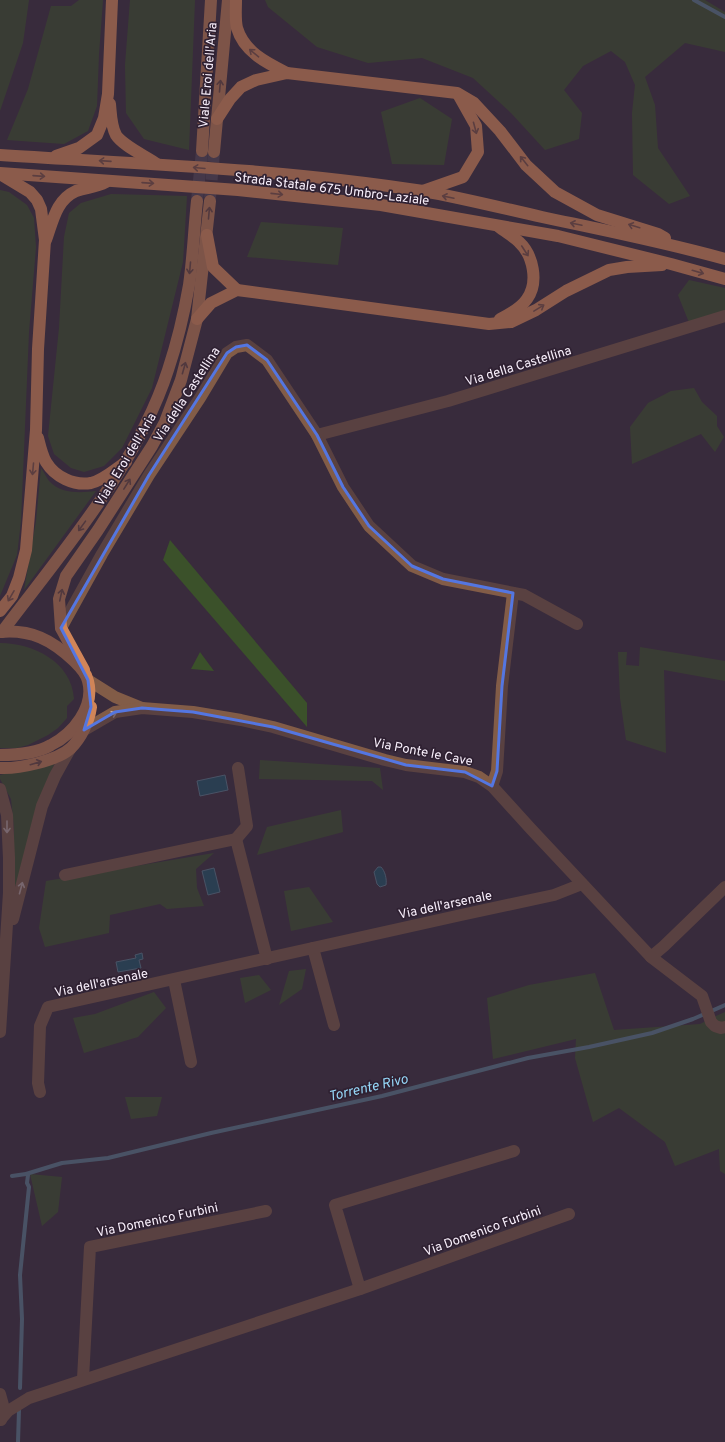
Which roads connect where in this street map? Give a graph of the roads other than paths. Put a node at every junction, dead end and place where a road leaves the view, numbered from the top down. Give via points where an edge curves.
1 (112, 0) edge
2 (212, 0) edge
3 (228, 0) edge
4 (236, 0) edge
5 (287, 73) junction
6 (457, 93) junction
7 (108, 94) junction
8 (217, 119) junction
9 (4, 155) edge
10 (52, 158) junction
11 (157, 164) junction
12 (0, 174) edge
13 (109, 181) junction
14 (424, 191) junction
15 (196, 201) tunnel mouth
16 (210, 201) tunnel mouth
17 (496, 225) junction
18 (207, 235) junction
19 (45, 240) junction
20 (682, 247) junction
21 (725, 259) edge
22 (671, 264) junction
23 (725, 279) edge
24 (237, 290) junction
25 (725, 316) edge
26 (197, 319) junction
27 (489, 324) junction
28 (36, 430) junction
29 (317, 435) junction
30 (126, 462) junction
31 (513, 593) junction
32 (0, 611) edge
33 (577, 624) dead end
34 (61, 628) junction
35 (1, 632) edge
36 (86, 675) junction
37 (89, 698) junction
38 (142, 708) junction
39 (84, 730) junction
40 (70, 749) junction
41 (0, 755) edge
42 (0, 768) edge
43 (238, 768) dead end
44 (492, 786) junction
45 (0, 789) edge
46 (236, 839) junction
47 (65, 875) dead end
48 (582, 884) junction
49 (725, 887) edge
50 (313, 948) junction
51 (5, 954) junction
52 (651, 957) junction
53 (267, 959) junction
54 (174, 980) junction
55 (334, 1025) dead end
56 (725, 1027) edge
57 (0, 1032) edge
58 (191, 1062) dead end
59 (40, 1092) dead end
60 (514, 1151) dead end
61 (266, 1211) dead end
62 (569, 1214) dead end
63 (360, 1290) junction
64 (83, 1379) junction
65 (1, 1396) edge
66 (29, 1398) junction
67 (1, 1420) edge

1 - 7 highway
2 - 8 main road, Viale Eroi dell'Aria via 208,152
8 -> 3 main road, Viale Eroi dell'Aria
5 -> 4 highway via 266,62 242,40 237,27
5 - 6 highway
5 - 8 highway via 256,80 241,87
6 -> 14 highway via 476,126 478,152 463,176
20 -> 6 highway via 658,234 597,215 555,192 526,165 474,103
7 - 10 highway via 104,118 97,135 79,148
7 - 11 highway via 116,135 128,146
9 - 10 highway, Strada Statale 675 Umbro-Laziale
11 -> 10 highway, Strada Statale 675 Umbro-Laziale
14 -> 11 highway, Strada Statale 675 Umbro-Laziale
12 -> 13 highway, Strada Statale 675 Umbro-Laziale
12 - 19 highway via 30,192 37,200 41,208
13 -> 17 highway, Strada Statale 675 Umbro-Laziale via 238,190 381,205
13 - 19 highway via 97,187 77,191 67,197 55,213
20 -> 14 highway, Strada Statale 675 Umbro-Laziale
15 -> 30 main road, Viale Eroi dell'Aria via 189,285 177,341 161,390
18 -> 16 main road, Viale Eroi dell'Aria
17 - 22 highway, Strada Statale 675 Umbro-Laziale via 558,236
17 -> 27 highway via 519,242 528,254 533,269 532,285 527,299 511,314
18 - 24 highway via 213,266
18 - 26 main road, Viale Eroi dell'Aria
19 - 28 highway
20 - 21 highway, Strada Statale 675 Umbro-Laziale
22 -> 23 highway, Strada Statale 675 Umbro-Laziale
27 -> 22 highway via 511,322 609,270
24 - 26 highway via 211,303
24 - 27 highway
25 - 29 street, Via della Castellina via 448,401
34 -> 26 main road, Viale Eroi dell'Aria via 59,599 66,576 98,530 165,422 181,380
28 - 30 highway via 46,462 65,480 78,484 92,483
28 -> 32 highway via 26,550 12,596
29 - 31 street, Via della Castellina via 343,487 369,526 412,566 443,579
29 - 34 street, Via della Castellina via 267,360 247,345 236,347 227,353 149,475
30 -> 35 main road, Viale Eroi dell'Aria via 83,524
31 - 33 street, Via della Castellina via 524,595
31 - 44 street via 502,686 497,771
34 - 36 main road, Viale Eroi dell'Aria
35 - 36 main road via 41,637 58,646
36 - 37 main road
36 - 38 street, Via Ponte le Cave via 115,696
37 - 39 main road via 90,717
37 - 41 main road via 75,725 50,746 30,752
39 -> 38 street, Via Ponte le Cave via 115,712
38 - 44 street, Via Ponte le Cave via 193,712 260,724 392,761 465,772 479,777
39 - 40 main road
42 -> 40 main road via 36,764
51 -> 40 street via 42,806
43 - 46 street via 246,826
44 - 48 street, Via Ponte le Cave
45 -> 51 street via 7,815 9,858
46 - 47 street
46 - 53 street
48 - 50 street, Via dell'arsenale via 554,895
48 - 52 street, Via Ponte le Cave
49 - 52 street
50 - 53 street, Via dell'arsenale
50 - 55 street
51 - 57 street
52 - 56 street, Via Ponte le Cave via 704,1000 711,1021 716,1026
53 - 54 street, Via dell'arsenale
54 - 58 street
54 - 59 street, Via dell'arsenale via 48,1007 40,1026
60 - 63 street via 335,1205
61 - 64 street, Via Domenico Furbini via 90,1248
62 - 63 street, Via Domenico Furbini
63 - 64 street, Via Domenico Furbini
64 - 66 street, Via Domenico Furbini
65 - 66 street
65 - 67 street
66 - 67 street via 8,1411

